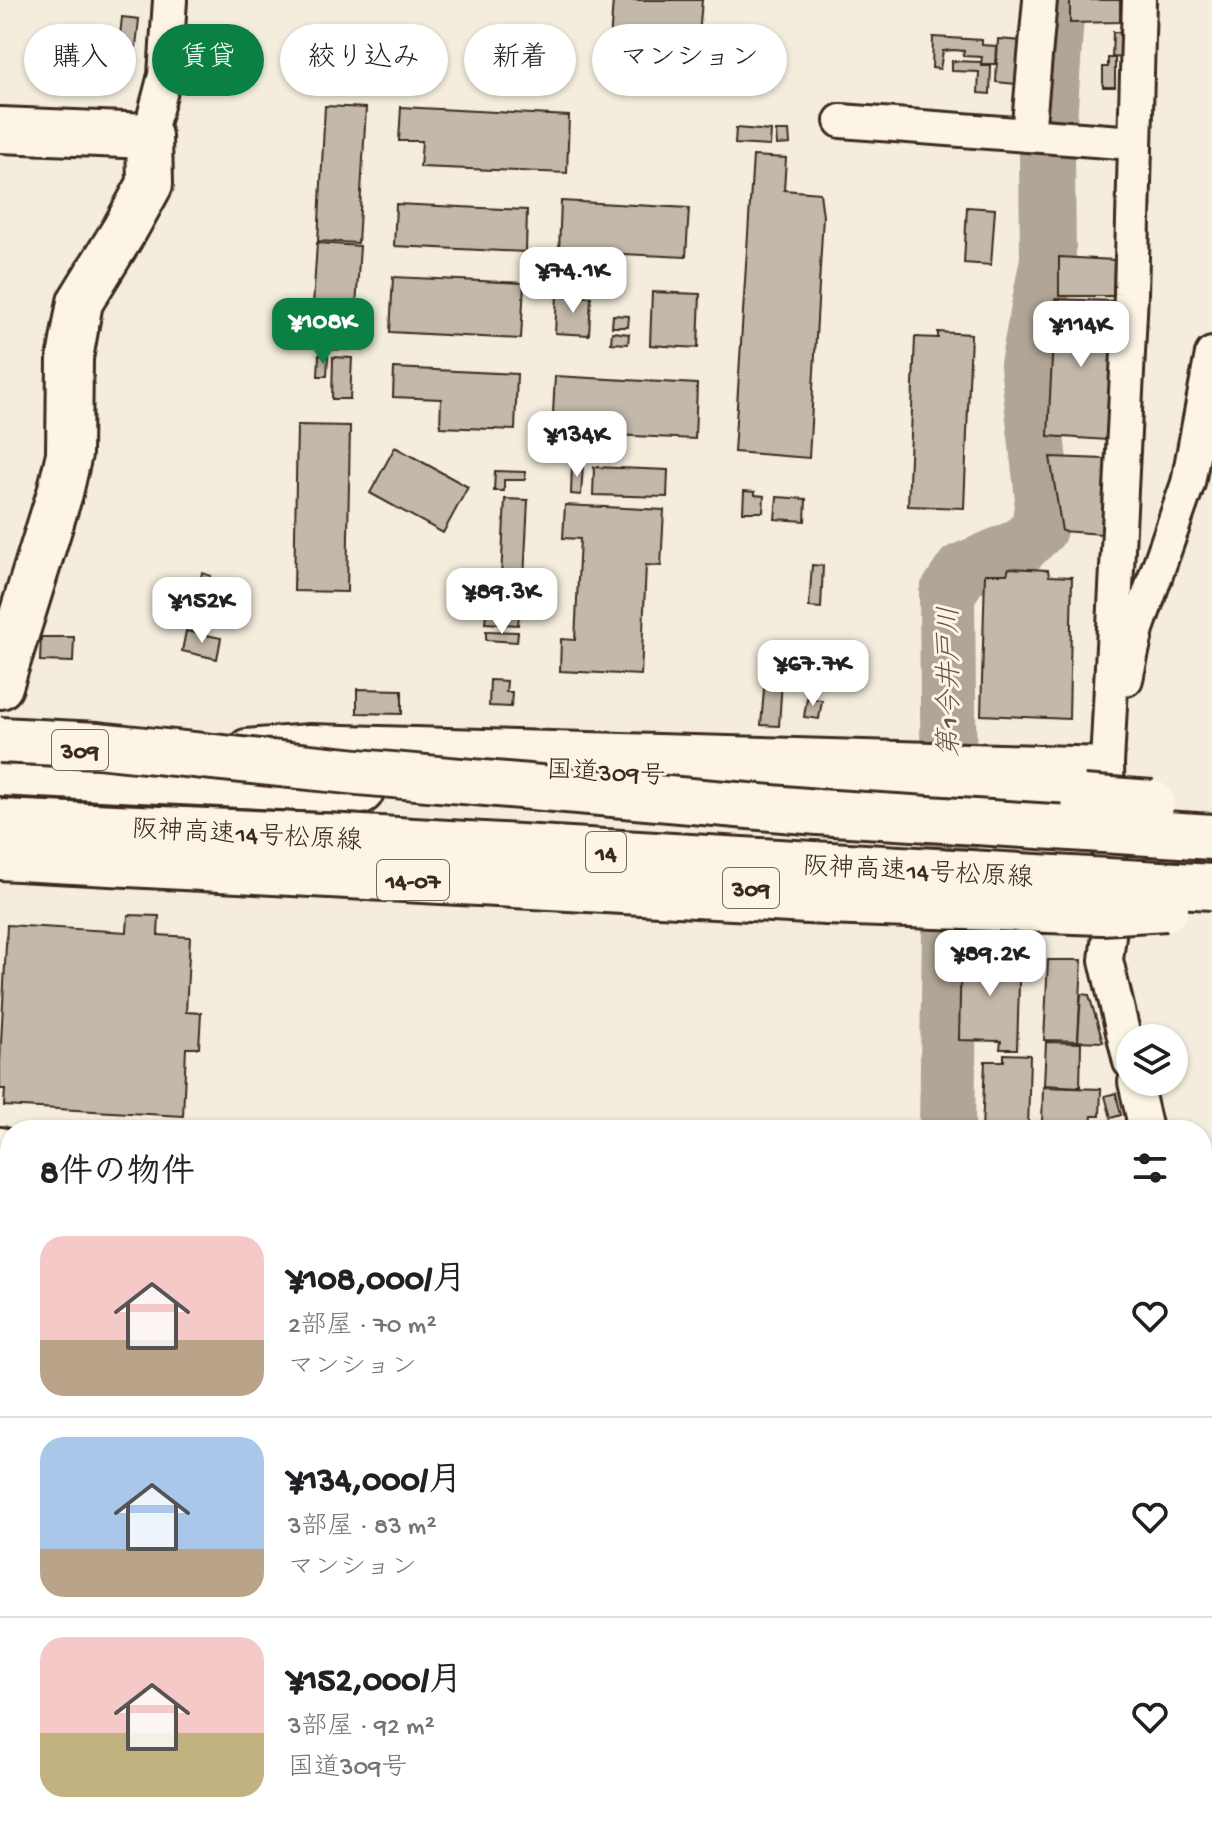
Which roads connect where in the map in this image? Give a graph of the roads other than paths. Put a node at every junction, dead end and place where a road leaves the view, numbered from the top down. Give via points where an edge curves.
1 (170, 0) edge
2 (1040, 0) edge
3 (1139, 0) edge
4 (841, 121) dead end
5 (0, 130) edge
6 (149, 136) junction
7 (1032, 136) junction
8 (1134, 143) junction
9 (1212, 354) edge
10 (0, 686) edge
11 (0, 740) edge
12 (0, 748) edge
13 (160, 753) junction
14 (1107, 764) junction
15 (0, 773) edge
16 (1212, 807) edge
17 (818, 812) junction
18 (0, 822) edge
19 (1212, 837) edge
20 (0, 857) edge
21 (0, 864) edge
22 (0, 871) edge
23 (1212, 887) edge
24 (1212, 907) edge
25 (1111, 919) junction
26 (1121, 1024) edge
27 (1138, 1096) edge
28 (1144, 1120) edge

1 - 6 street via 165,75
2 - 7 street
3 - 8 street
4 - 7 street
5 - 6 main road
6 - 10 main road via 150,184 80,302 70,358 69,454
7 - 8 street
8 - 14 street
9 - 14 street via 1188,483 1137,629
11 - 17 main road, bridge
12 - 13 main road, 国道309号 / 309
13 - 14 street via 310,741
13 - 16 main road, 国道309号 / 309, bridge via 412,760
14 - 25 street
15 - 17 main road, 阪神高速14号松原線 / 14, bridge
17 - 19 main road, 阪神高速14号松原線 / 14, bridge
18 - 23 main road, 阪神高速14号松原線 / 14, bridge
20 - 24 main road, 14-07, bridge via 826,902 1101,912
21 - 24 main road, 309, bridge via 415,872
22 - 25 street
25 - 26 street via 1106,960
27 - 28 street

